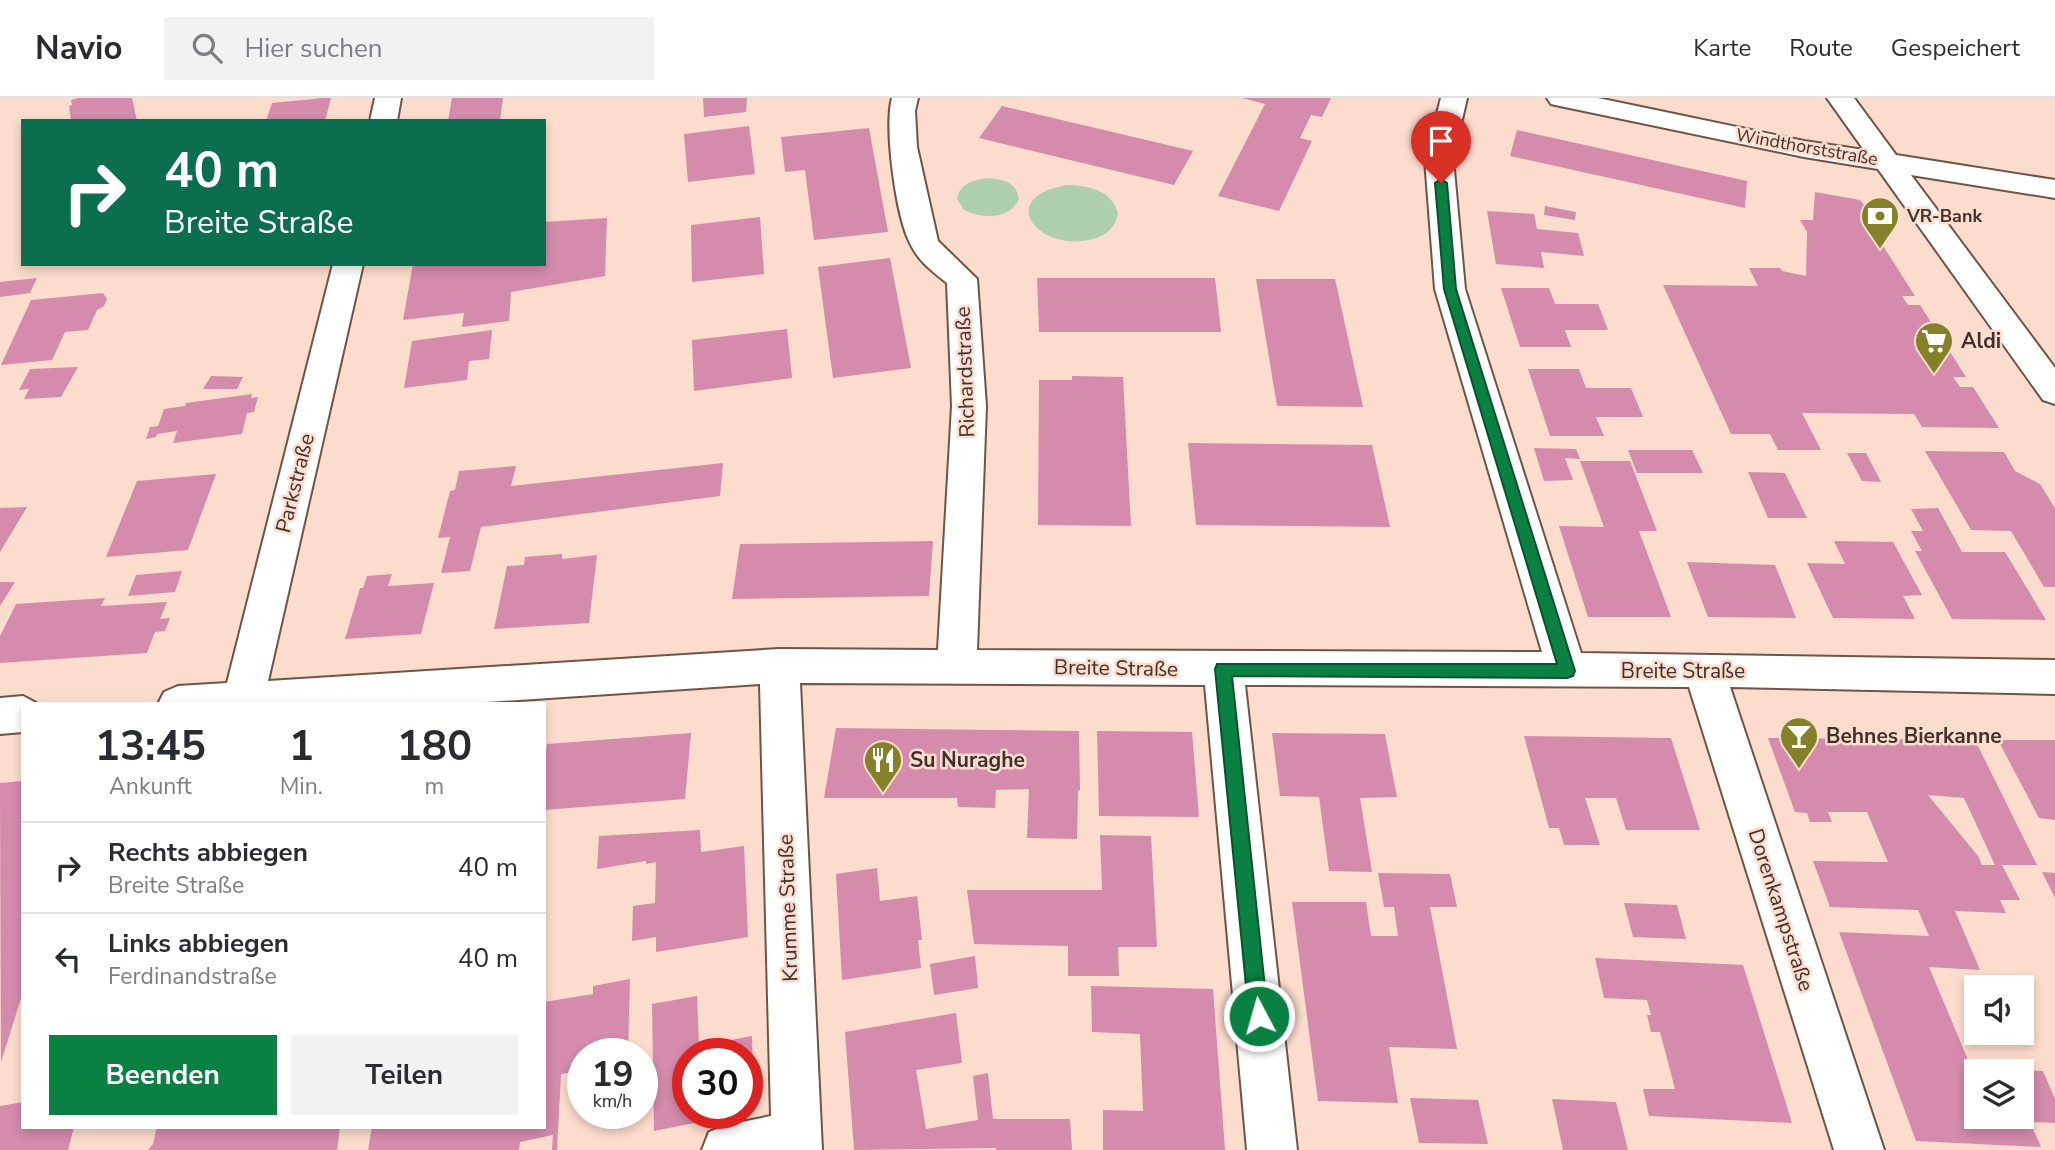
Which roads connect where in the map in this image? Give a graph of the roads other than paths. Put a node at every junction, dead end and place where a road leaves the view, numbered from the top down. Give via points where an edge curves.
1 (388, 98) edge
2 (905, 98) edge
3 (1454, 98) edge
4 (1560, 98) edge
5 (1840, 98) edge
6 (383, 119) edge
7 (1884, 160) junction
8 (2055, 189) edge
9 (348, 266) edge
10 (2055, 392) edge
11 (779, 666) junction
12 (957, 667) junction
13 (1223, 669) junction
14 (1704, 670) junction
15 (1567, 671) junction
16 (2055, 677) edge
17 (243, 701) junction
18 (221, 702) edge
19 (21, 714) edge
20 (0, 716) edge
21 (797, 1143) edge
22 (727, 1150) edge
23 (1272, 1150) edge
24 (1859, 1150) edge

1 - 6 street
2 - 12 street, Richardstraße via 899,110 923,241 931,254 962,279 969,406
3 - 15 street via 1439,159 1450,289
4 - 7 street, Windthorststraße via 1804,149
5 - 7 street
7 - 8 street, Windthorststraße
7 - 10 street
9 - 17 street, Parkstraße
11 - 12 street, Breite Straße
11 - 17 street, Breite Straße
11 - 21 street, Krumme Straße
12 - 13 street, Breite Straße
13 - 15 street, Breite Straße
13 - 23 street
14 - 15 street, Breite Straße
14 - 16 street, Breite Straße
14 - 24 street, Dorenkampstraße
17 - 18 street, Breite Straße
19 - 20 street
21 - 22 street

